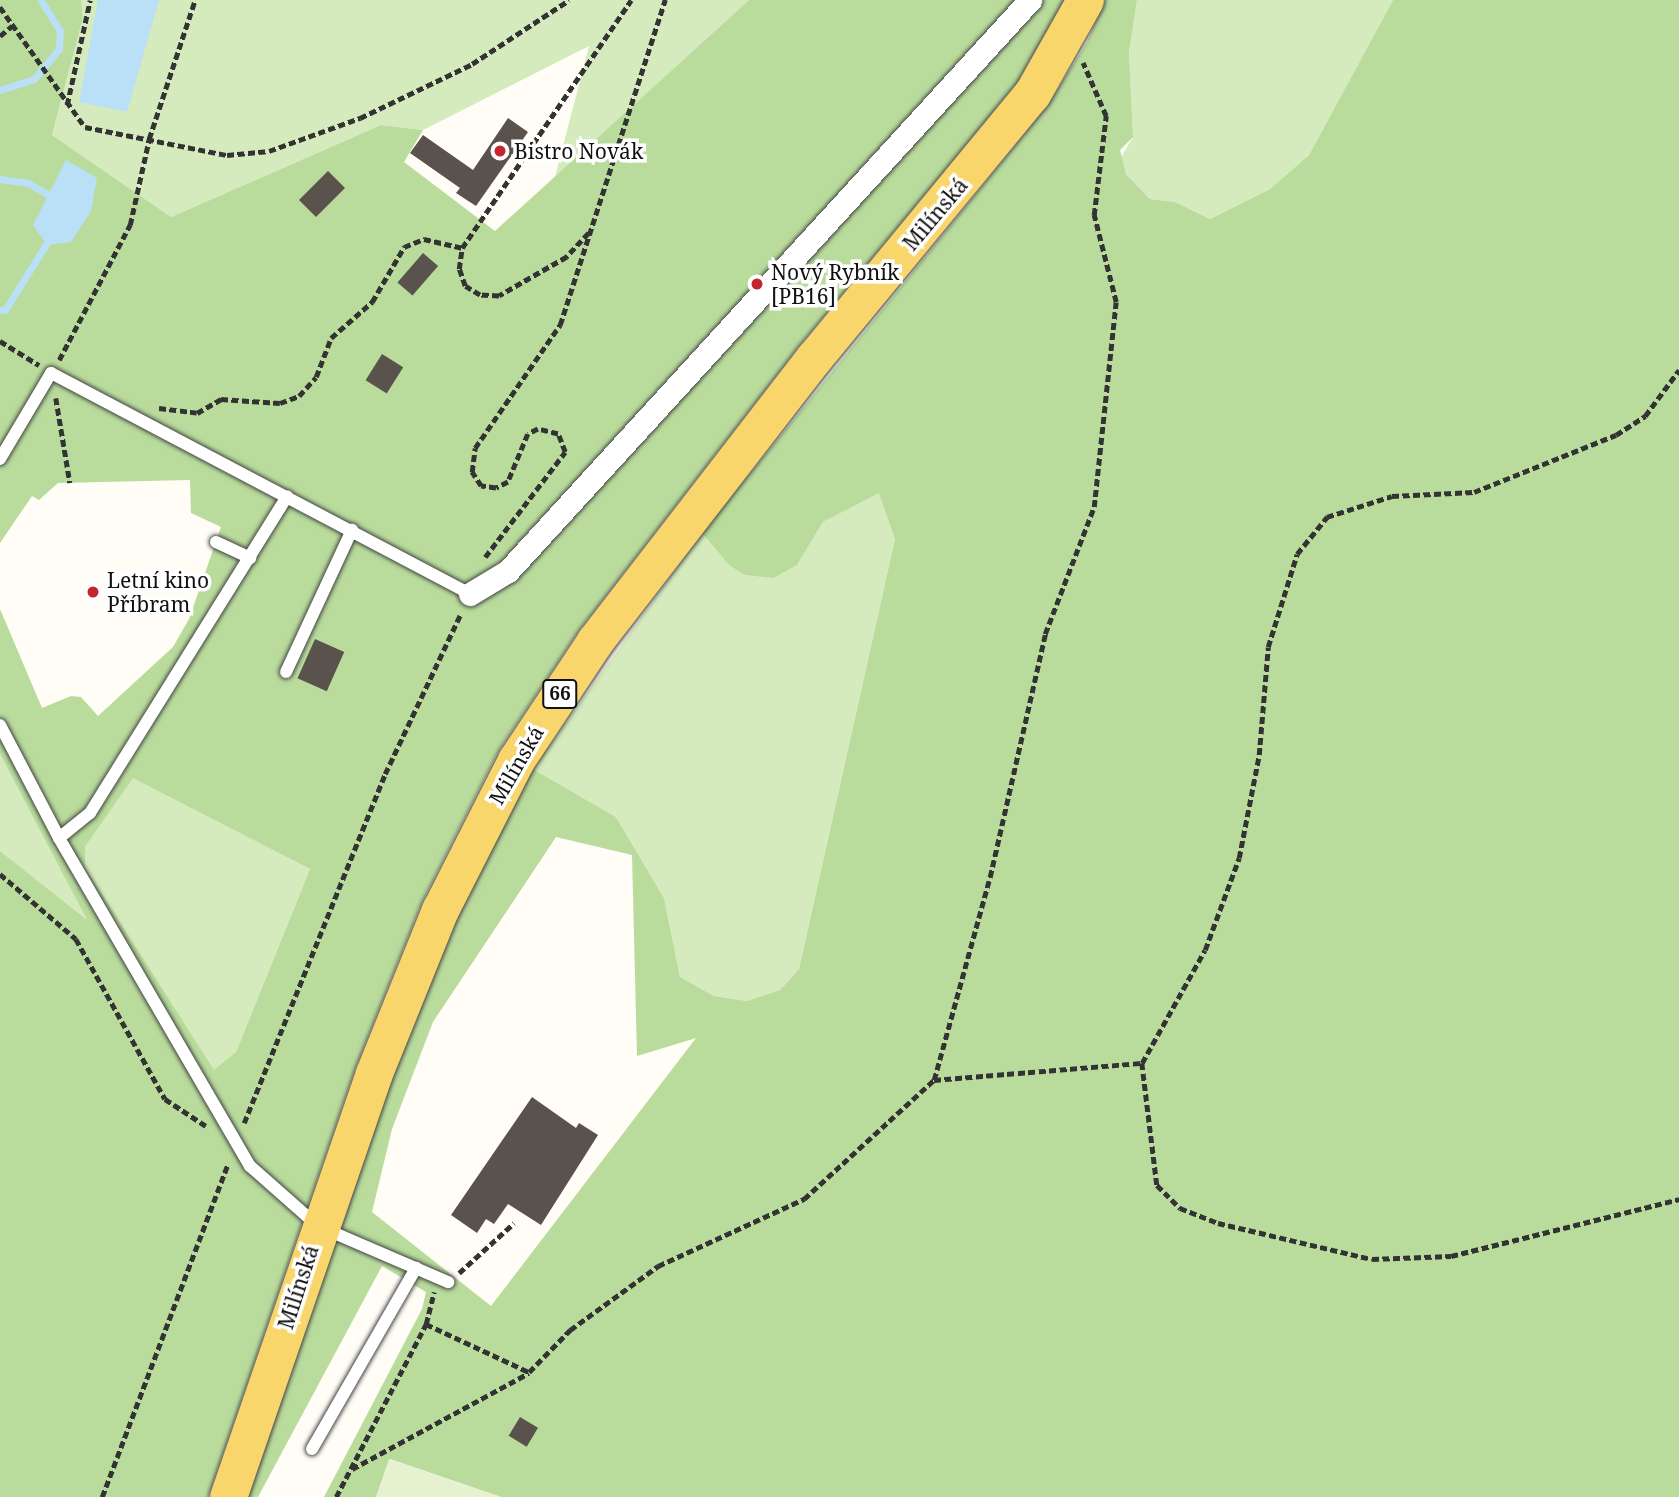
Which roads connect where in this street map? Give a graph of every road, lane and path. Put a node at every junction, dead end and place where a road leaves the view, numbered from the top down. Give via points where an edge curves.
1 (90, 0) edge
2 (195, 0) edge
3 (569, 0) edge
4 (631, 0) edge
5 (665, 0) edge
6 (1030, 0) edge
7 (1084, 0) edge
8 (0, 6) edge
9 (12, 26) junction
10 (1070, 33) junction
11 (0, 36) edge
12 (67, 106) junction
13 (149, 139) junction
14 (589, 232) junction
15 (462, 248) junction
16 (0, 341) edge
17 (1679, 370) edge
18 (51, 373) junction
19 (154, 406) dead end
20 (0, 459) edge
21 (70, 483) dead end
22 (286, 496) junction
23 (352, 530) junction
24 (216, 542) dead end
25 (250, 558) junction
26 (470, 594) junction
27 (286, 672) dead end
28 (0, 725) edge
29 (59, 838) junction
30 (0, 874) edge
31 (1142, 1063) junction
32 (933, 1080) junction
33 (236, 1146) junction
34 (1679, 1199) edge
35 (514, 1223) dead end
36 (318, 1226) junction
37 (416, 1268) junction
38 (442, 1280) junction
39 (426, 1324) junction
40 (529, 1372) junction
41 (312, 1449) dead end
42 (351, 1469) junction
43 (102, 1497) edge
44 (228, 1497) edge
45 (336, 1497) edge

1 - 12 path
2 - 13 path
3 - 13 path via 472,64 360,118 269,151 227,155
4 - 15 path
5 - 14 path
6 - 26 street via 508,571
7 - 10 main road, Milínská / 66
8 - 9 path
9 - 11 path
9 - 12 path
10 - 32 path via 1106,116 1094,215 1116,302 1094,507 1045,634 990,877
10 - 36 main road, Milínská / 66 via 989,149 814,358 595,641 516,760 439,910
12 - 13 path via 85,127
13 - 18 path via 117,258
14 - 15 path via 567,257 499,296 480,295 465,286 459,269
14 - 26 path via 560,326 475,448 472,472 481,486 496,488 508,482 528,434 538,429 558,434 565,452 479,565
15 - 19 path via 424,239 404,247 372,302 331,338 316,377 299,396 280,403 221,399 197,412
16 - 18 path
17 - 31 path via 1645,416 1616,435 1474,492 1392,496 1327,517 1297,554 1268,647 1259,755 1240,859 1205,950
18 - 20 lane
18 - 21 path
18 - 22 lane
22 - 23 lane
22 - 25 lane
23 - 26 lane
23 - 27 lane
24 - 25 lane
25 - 29 lane via 90,813
26 - 33 path via 385,774
28 - 29 lane
29 - 33 lane
30 - 33 path via 76,939 165,1099
31 - 32 path
31 - 34 path via 1157,1185 1180,1208 1217,1223 1372,1259 1451,1256
32 - 40 path via 804,1199 658,1266 570,1330
33 - 36 lane via 250,1166
33 - 43 path
35 - 38 path
36 - 37 lane
36 - 44 main road, Milínská / 66
37 - 38 lane
37 - 41 lane
38 - 39 path
39 - 40 path
39 - 42 path
40 - 42 path
42 - 45 path

